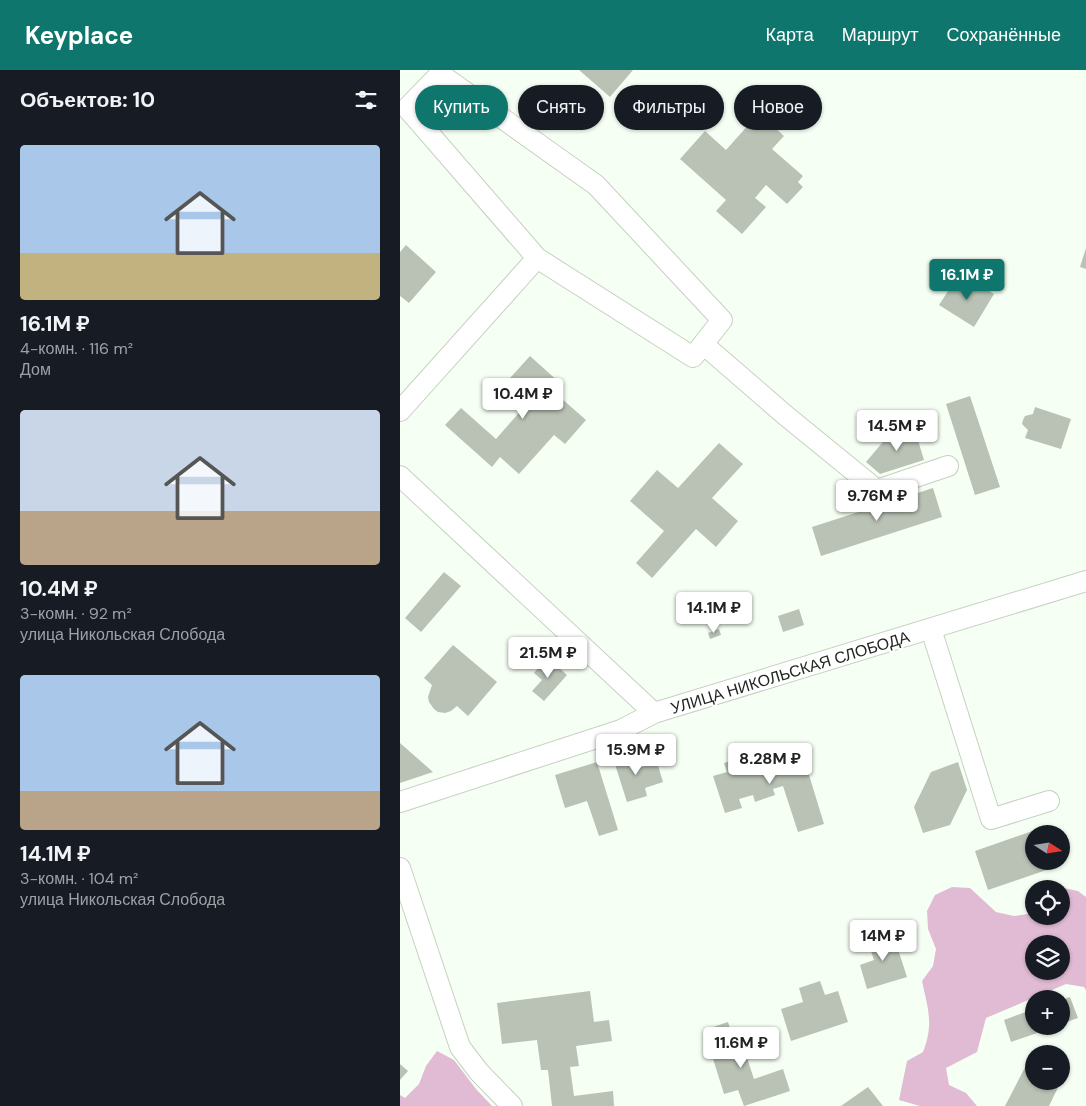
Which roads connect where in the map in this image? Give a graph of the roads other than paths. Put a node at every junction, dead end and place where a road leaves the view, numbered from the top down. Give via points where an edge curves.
1 (537, 258) junction
2 (703, 344) junction
3 (400, 411) edge
4 (948, 466) dead end
5 (400, 476) edge
6 (1086, 581) edge
7 (931, 628) junction
8 (654, 713) junction
9 (1049, 801) dead end
10 (400, 802) edge
11 (400, 868) edge
12 (512, 1106) edge

1 - 2 street via 693,357
1 - 2 street via 407,108 440,74 596,185 722,320
1 - 3 street
2 - 4 street via 877,490
5 - 8 street, УЛИЦА НИКОЛЬСКАЯ СЛОБОДА
6 - 7 street, УЛИЦА НИКОЛЬСКАЯ СЛОБОДА
7 - 8 street, УЛИЦА НИКОЛЬСКАЯ СЛОБОДА
7 - 9 street via 991,819
8 - 10 street via 621,730
11 - 12 street via 460,1047

